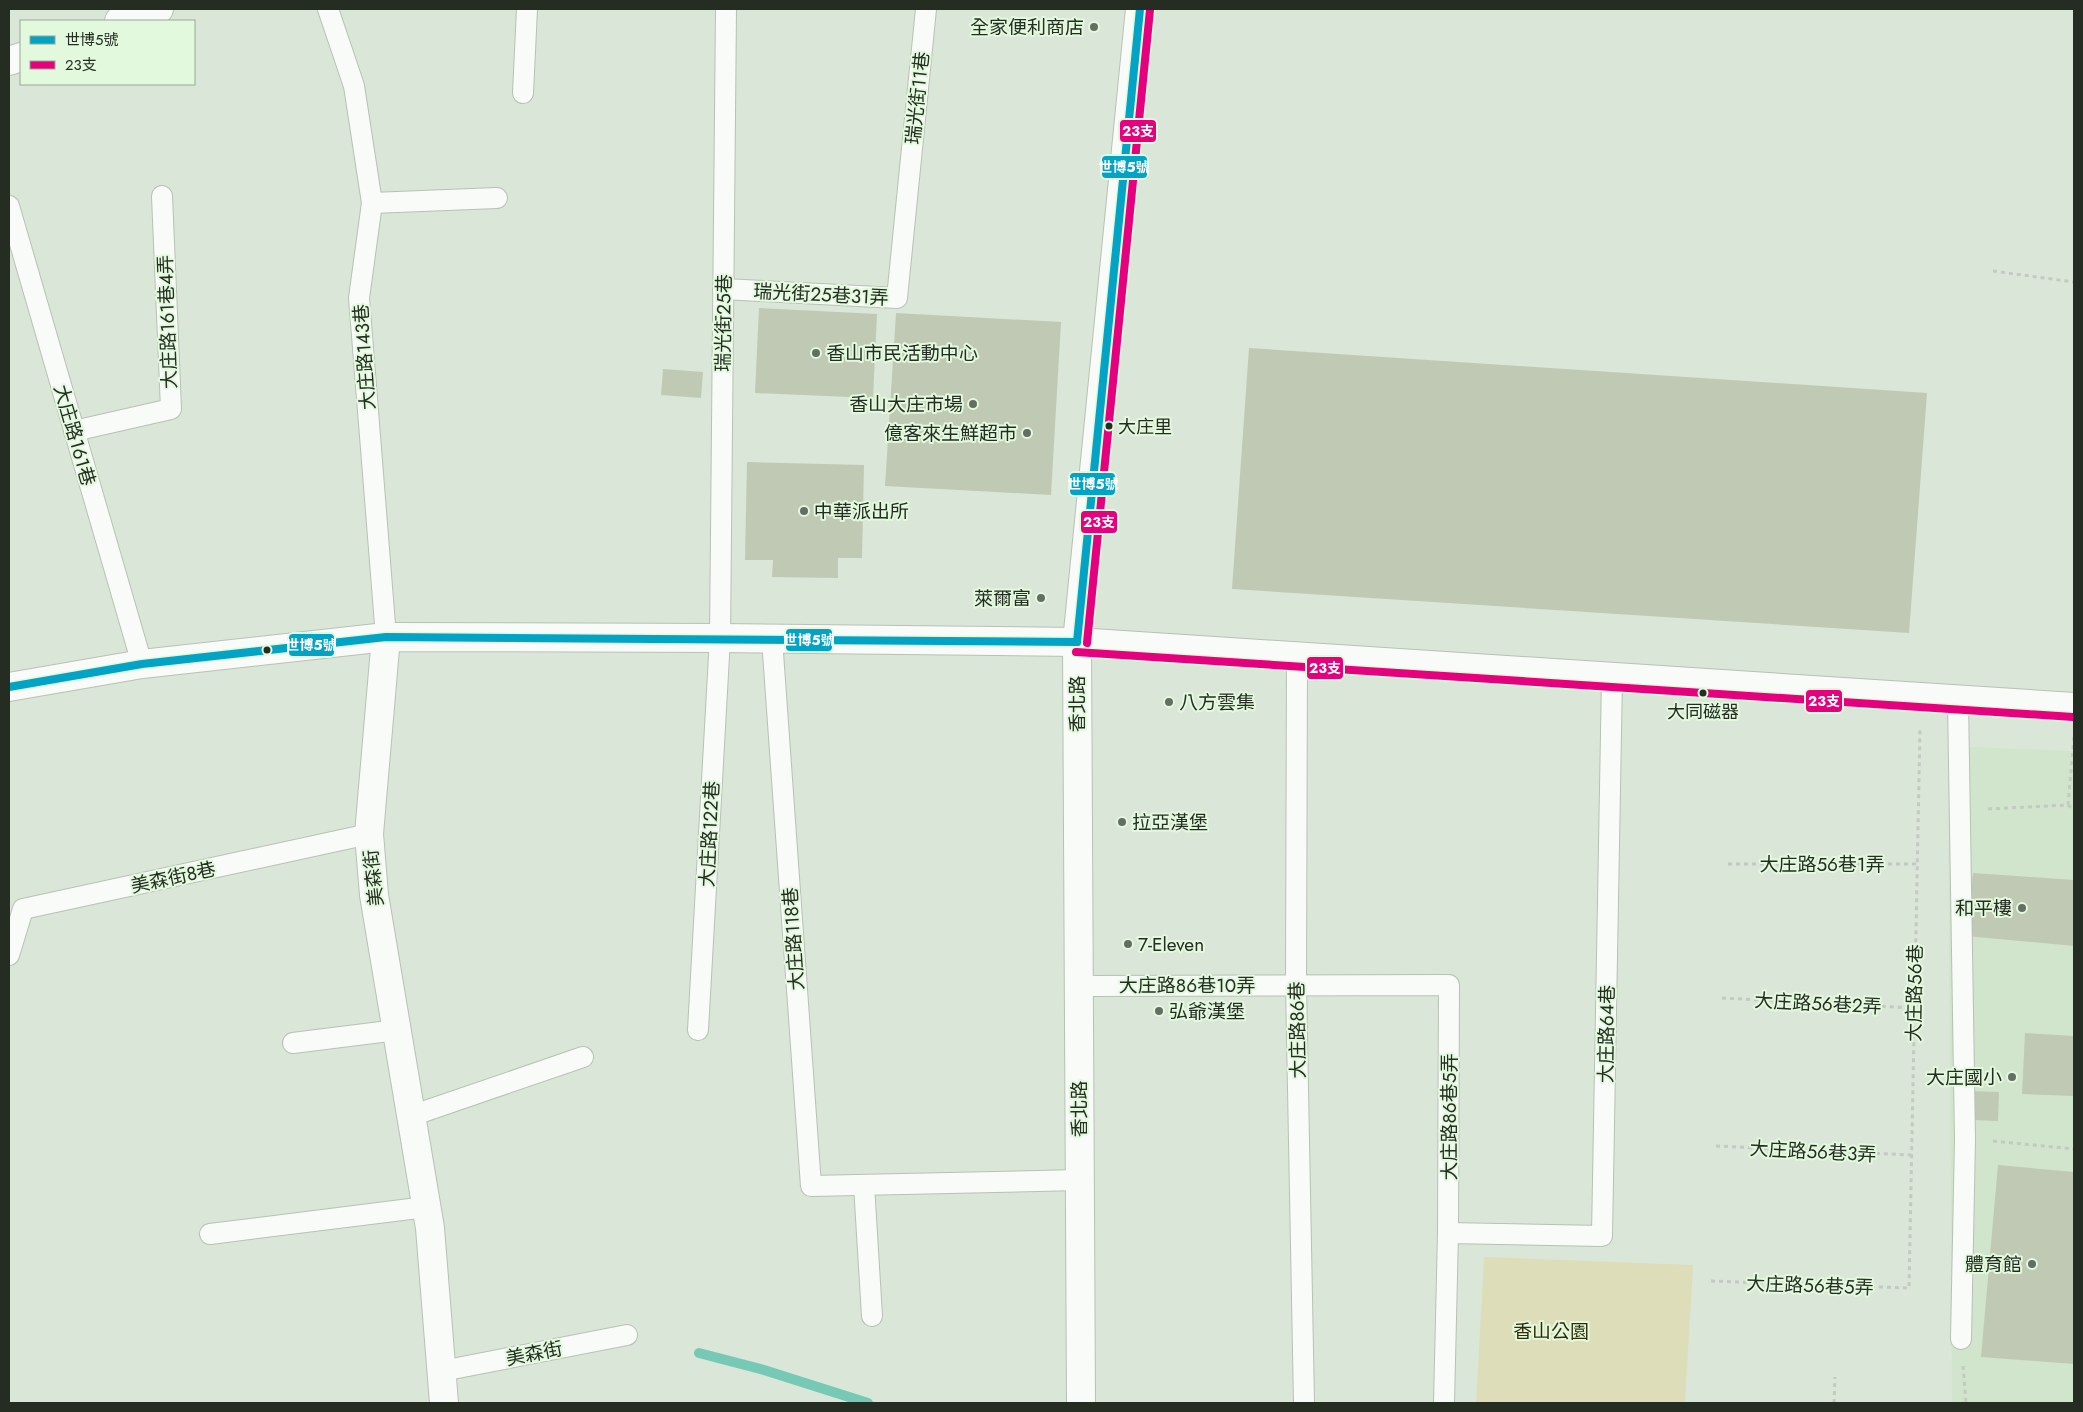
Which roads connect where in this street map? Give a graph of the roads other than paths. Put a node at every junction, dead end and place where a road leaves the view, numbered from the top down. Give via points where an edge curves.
1 (159, 9) edge
2 (328, 9) edge
3 (527, 9) edge
4 (726, 9) edge
5 (926, 9) edge
6 (1140, 9) edge
7 (120, 20) edge
8 (523, 92) dead end
9 (909, 187) joint
10 (162, 196) dead end
11 (498, 198) dead end
12 (372, 203) junction
13 (9, 206) edge
14 (723, 289) junction
15 (74, 431) junction
16 (386, 637) junction
17 (720, 638) junction
18 (772, 639) junction
19 (1077, 642) junction
20 (1297, 657) junction
21 (142, 664) junction
22 (1612, 677) junction
23 (9, 688) edge
24 (1958, 700) junction
25 (2074, 707) edge
26 (369, 834) junction
27 (9, 955) edge
28 (1296, 984) junction
29 (1079, 986) junction
30 (397, 1030) junction
31 (698, 1030) dead end
32 (293, 1043) dead end
33 (583, 1057) dead end
34 (411, 1116) junction
35 (1080, 1180) junction
36 (864, 1185) junction
37 (426, 1207) junction
38 (1448, 1233) junction
39 (210, 1234) dead end
40 (872, 1316) dead end
41 (627, 1335) dead end
42 (1961, 1339) road end
43 (442, 1371) junction
44 (444, 1403) edge
45 (1081, 1403) edge
46 (1304, 1403) edge
47 (1444, 1403) edge

1 - 7 street
2 - 12 lane, 大庄路143巷 via 354,86
3 - 8 lane
4 - 14 lane, 瑞光街25巷
5 - 9 lane, 瑞光街11巷
6 - 19 street, 香北路
9 - 14 lane, 瑞光街25巷31弄 via 897,298
10 - 15 lane, 大庄路161巷4弄 via 171,409
11 - 12 lane
12 - 16 lane, 大庄路143巷 via 359,298
13 - 15 lane, 大庄路161巷
14 - 17 lane, 瑞光街25巷
15 - 21 lane, 大庄路161巷
16 - 17 street
16 - 21 street
16 - 26 street, 美森街
17 - 18 street
17 - 31 lane, 大庄路122巷
18 - 19 street
18 - 36 lane, 大庄路118巷 via 811,1186
19 - 20 street
19 - 29 street, 香北路
20 - 22 street
20 - 28 lane, 大庄路86巷
21 - 23 street
22 - 24 street
22 - 38 lane, 大庄路64巷 via 1602,1236
24 - 25 street
24 - 42 lane via 1965,1139
26 - 27 lane, 美森街8巷 via 23,909
26 - 30 street, 美森街 via 374,895
28 - 29 lane, 大庄路86巷10弄
28 - 38 lane, 大庄路86巷5弄 via 1449,985
28 - 46 lane, 大庄路86巷
29 - 35 street, 香北路
30 - 32 lane
30 - 34 street, 美森街
33 - 34 lane
34 - 37 street, 美森街
35 - 36 lane, 大庄路118巷
35 - 45 street, 香北路
36 - 40 lane
37 - 39 lane
37 - 43 street, 美森街
38 - 47 lane, 大庄路86巷5弄
41 - 43 lane, 美森街
43 - 44 street, 美森街

